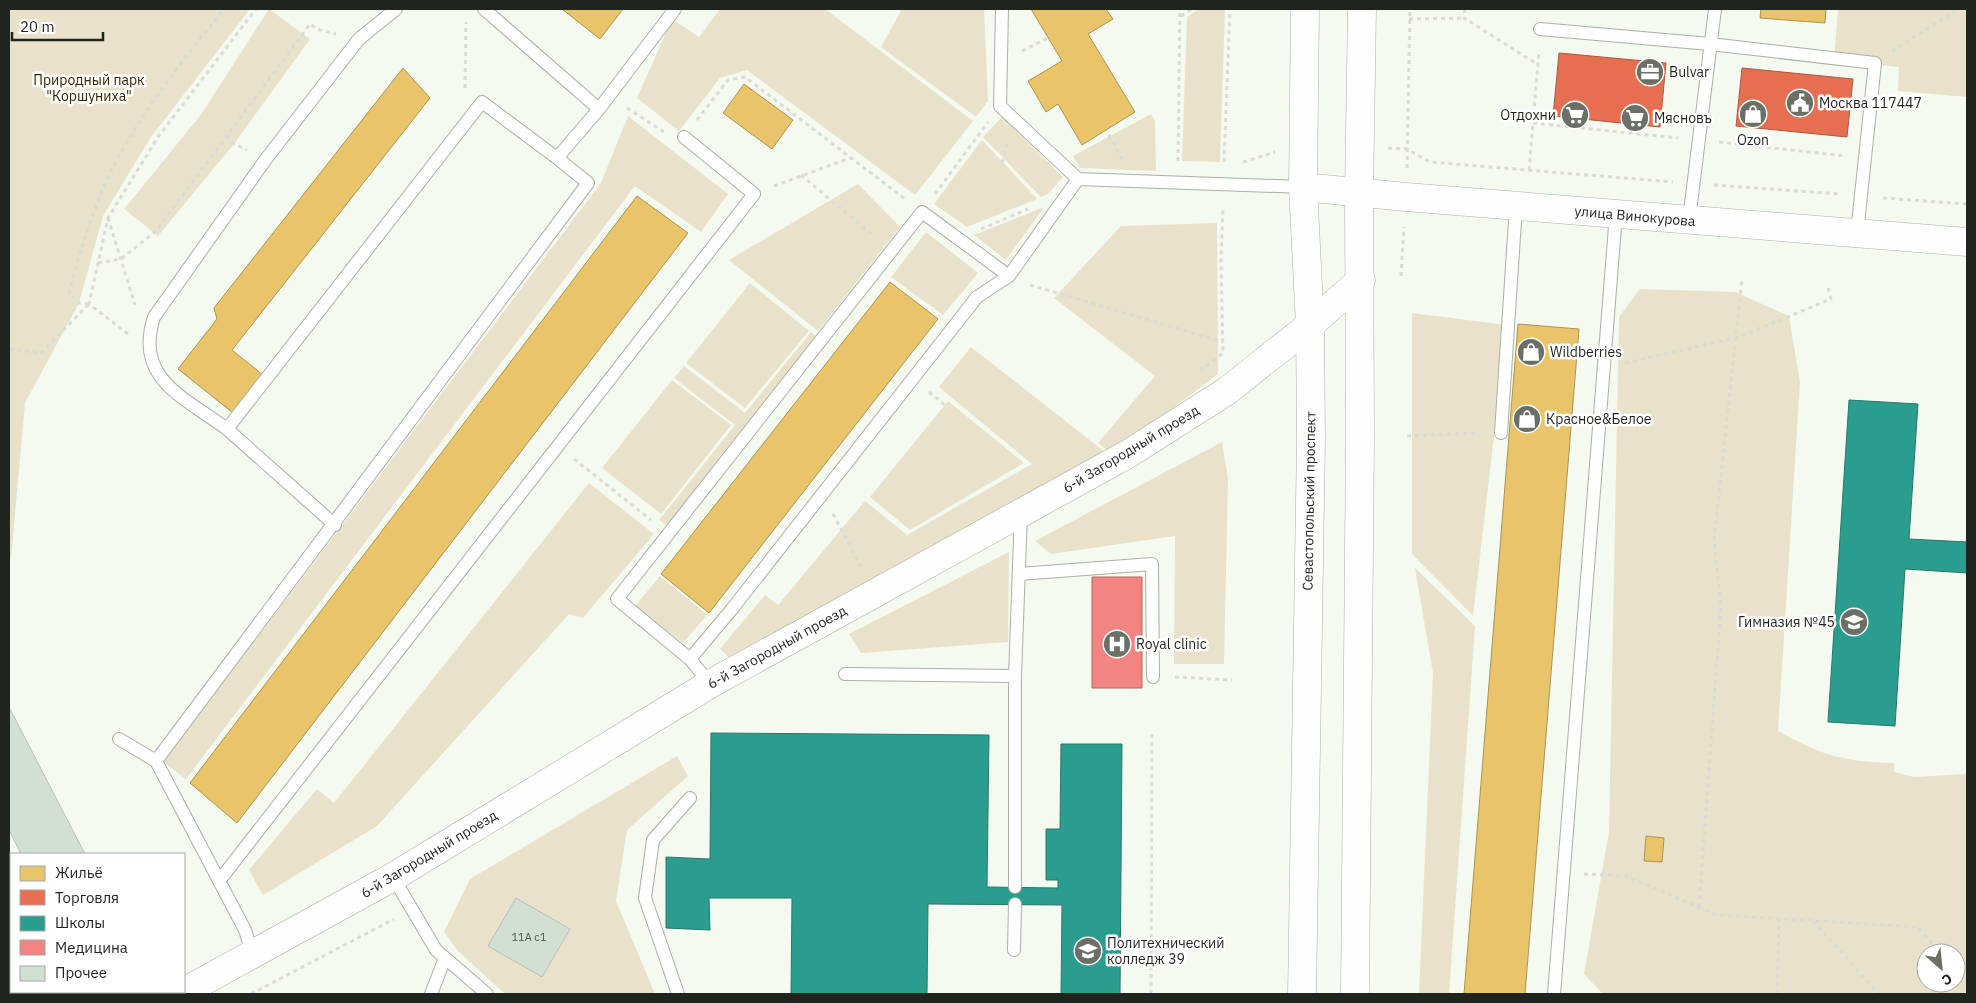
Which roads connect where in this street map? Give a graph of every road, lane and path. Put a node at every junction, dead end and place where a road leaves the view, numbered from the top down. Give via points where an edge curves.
1 (224, 9) edge
2 (256, 9) edge
3 (396, 9) edge
4 (675, 9) edge
5 (1002, 9) edge
6 (1180, 9) edge
7 (1192, 9) edge
8 (1230, 9) edge
9 (1305, 9) edge
10 (1362, 9) edge
11 (1410, 9) edge
12 (1465, 9) edge
13 (1715, 9) edge
14 (1958, 9) edge
15 (488, 10) edge
16 (1180, 16) junction
17 (466, 18) dead end
18 (1464, 18) junction
19 (1410, 19) junction
20 (317, 29) dead end
21 (1540, 30) joint
22 (1710, 44) junction
23 (1875, 63) junction
24 (1537, 64) junction
25 (1000, 106) junction
26 (625, 107) dead end
27 (599, 109) junction
28 (465, 124) junction
29 (1109, 135) dead end
30 (684, 138) junction
31 (557, 158) junction
32 (851, 158) junction
33 (1126, 167) dead end
34 (1529, 170) dead end
35 (801, 175) junction
36 (1078, 179) junction
37 (1177, 183) junction
38 (1224, 184) junction
39 (1303, 187) junction
40 (1359, 193) junction
41 (754, 194) junction
42 (1406, 198) junction
43 (1516, 206) junction
44 (1033, 207) dead end
45 (922, 212) junction
46 (1616, 214) junction
47 (108, 218) junction
48 (1689, 220) junction
49 (974, 232) dead end
50 (872, 234) dead end
51 (1858, 234) junction
52 (1967, 242) edge
53 (121, 259) junction
54 (98, 262) junction
55 (1010, 274) junction
56 (1401, 276) dead end
57 (1742, 279) dead end
58 (1361, 280) junction
59 (1828, 286) dead end
60 (88, 304) junction
61 (1310, 325) junction
62 (1736, 338) junction
63 (1223, 342) junction
64 (9, 349) edge
65 (149, 349) junction
66 (1223, 353) dead end
67 (1604, 368) junction
68 (227, 429) junction
69 (1501, 433) joint
70 (1407, 436) dead end
71 (556, 445) junction
72 (822, 494) junction
73 (1021, 512) junction
74 (335, 525) junction
75 (669, 535) junction
76 (865, 573) dead end
77 (1019, 574) junction
78 (690, 659) junction
79 (845, 674) dead end
80 (1015, 676) junction
81 (1153, 677) dead end
82 (1173, 677) dead end
83 (1232, 680) dead end
84 (710, 684) junction
85 (1152, 731) dead end
86 (119, 739) dead end
87 (156, 761) junction
88 (690, 798) dead end
89 (1564, 873) junction
90 (393, 877) junction
91 (219, 880) junction
92 (1016, 888) dead end
93 (1015, 904) dead end
94 (1699, 907) junction
95 (412, 909) junction
96 (1778, 918) junction
97 (1813, 920) junction
98 (1932, 943) edge
99 (1014, 950) dead end
100 (253, 956) junction
101 (445, 958) junction
102 (185, 991) edge
103 (433, 993) edge
104 (251, 994) edge
105 (487, 994) edge
106 (678, 994) edge
107 (1151, 994) edge
108 (1302, 994) edge
109 (1355, 994) edge
110 (1554, 994) edge
111 (1778, 994) edge
112 (1879, 994) edge

1 - 60 path via 169,77 111,172 78,259 69,293 79,303
2 - 47 path via 158,137
3 - 65 lane via 359,38 266,159 154,317 148,334
4 - 27 lane
5 - 25 lane
6 - 16 path
7 - 16 path
8 - 38 path
9 - 39 street, Севастопольский проспект
10 - 40 street
11 - 19 path
12 - 18 path
13 - 22 lane
14 - 23 path
15 - 27 lane
16 - 37 path
17 - 28 path
18 - 19 path
18 - 24 path
19 - 42 path
20 - 53 path via 310,24 156,231
21 - 22 lane
21 - 24 path
22 - 23 lane
22 - 48 lane
23 - 51 lane
24 - 34 path
25 - 36 lane
25 - 45 path
26 - 30 path via 673,138
27 - 31 lane
28 - 31 lane via 482,102
28 - 68 lane
29 - 33 path
30 - 32 path via 728,80 745,77
30 - 41 lane
31 - 74 lane via 588,183
32 - 35 path
32 - 45 path
35 - 41 path
35 - 50 path
36 - 37 lane
36 - 55 lane
37 - 38 lane
38 - 39 lane
38 - 63 path via 1221,262
39 - 40 street, улица Винокурова
39 - 61 street, Севастопольский проспект
40 - 42 street, улица Винокурова
40 - 58 street
41 - 71 lane
42 - 43 street, улица Винокурова
42 - 56 path
43 - 46 street, улица Винокурова
43 - 69 lane
44 - 49 path
45 - 55 lane
45 - 75 lane
46 - 48 street, улица Винокурова
46 - 67 lane
47 - 53 path
47 - 54 path
48 - 51 street, улица Винокурова
51 - 52 street, улица Винокурова
53 - 54 path
53 - 65 path
54 - 60 path
55 - 63 path via 1033,288
55 - 72 lane via 977,297
57 - 62 path
58 - 61 street, 6-й Загородный проезд
58 - 109 street
59 - 62 path via 1831,299
60 - 64 path via 41,353
60 - 65 path
61 - 73 street, 6-й Загородный проезд via 1227,391 1128,454
61 - 108 street, Севастопольский проспект
62 - 67 path
62 - 94 path via 1714,542 1721,606
63 - 66 path
65 - 68 lane via 153,366 162,381
67 - 89 lane
68 - 74 lane
69 - 70 path
71 - 75 path
71 - 91 lane
72 - 76 path
72 - 78 lane
73 - 77 lane
73 - 84 street, 6-й Загородный проезд
74 - 87 lane
75 - 78 lane via 617,599
77 - 80 lane
77 - 81 lane via 1152,564
78 - 84 lane
79 - 80 lane
80 - 92 lane
82 - 83 path
84 - 90 street, 6-й Загородный проезд
85 - 107 path
86 - 87 lane
87 - 91 lane
88 - 106 lane via 653,840 645,898
89 - 94 path via 1626,876
89 - 110 lane
90 - 95 lane
90 - 100 street, 6-й Загородный проезд
91 - 100 lane
93 - 99 lane
94 - 96 path via 1718,915
95 - 101 lane via 436,950
95 - 104 path
96 - 97 path
96 - 111 path
97 - 98 path via 1918,926
97 - 112 path
100 - 102 street, 6-й Загородный проезд
101 - 103 lane
101 - 105 lane

